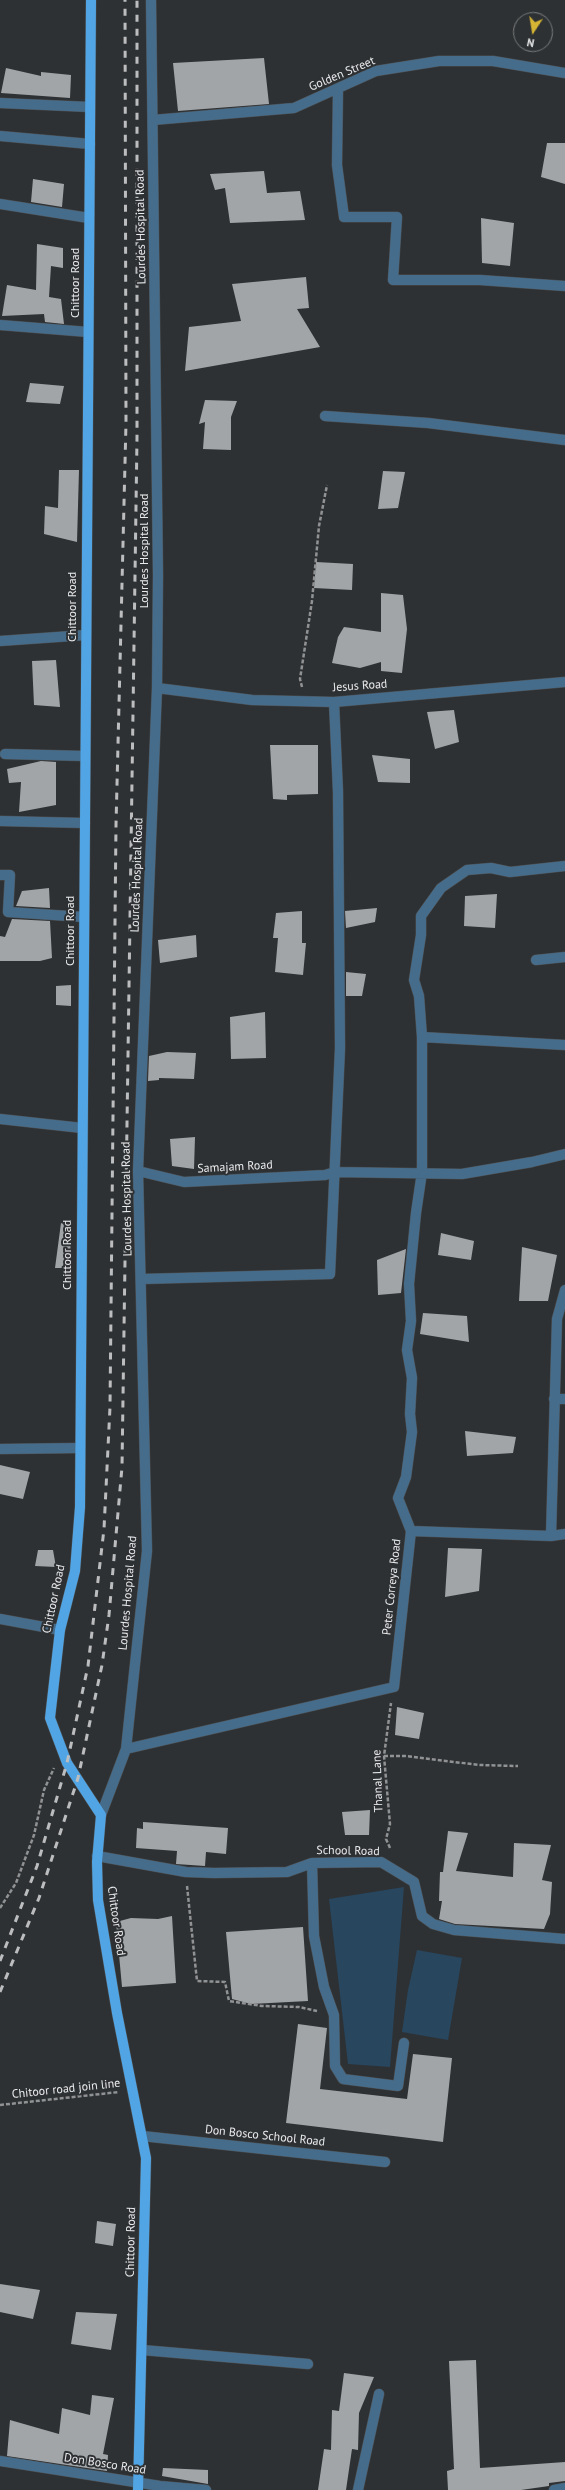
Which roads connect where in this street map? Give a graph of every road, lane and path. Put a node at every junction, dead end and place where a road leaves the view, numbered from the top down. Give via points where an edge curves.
1 (90, 0) edge
2 (151, 0) edge
3 (565, 73) edge
4 (338, 89) junction
5 (0, 102) edge
6 (90, 107) junction
7 (153, 120) junction
8 (0, 136) edge
9 (90, 144) junction
10 (0, 204) edge
11 (89, 218) junction
12 (565, 286) edge
13 (0, 325) edge
14 (88, 332) junction
15 (325, 416) dead end
16 (565, 440) edge
17 (327, 485) dead end
18 (86, 635) junction
19 (0, 641) edge
20 (565, 682) edge
21 (157, 688) junction
22 (304, 701) junction
23 (334, 702) junction
24 (4, 754) dead end
25 (85, 756) junction
26 (0, 821) edge
27 (85, 823) junction
28 (565, 866) edge
29 (0, 875) edge
30 (84, 917) junction
31 (565, 957) edge
32 (536, 960) dead end
33 (422, 1037) junction
34 (565, 1045) edge
35 (0, 1119) edge
36 (82, 1128) junction
37 (565, 1154) edge
38 (138, 1171) junction
39 (334, 1172) junction
40 (422, 1172) junction
41 (142, 1278) junction
42 (565, 1290) edge
43 (554, 1399) junction
44 (565, 1399) edge
45 (80, 1448) junction
46 (0, 1449) edge
47 (411, 1531) junction
48 (565, 1534) edge
49 (551, 1536) junction
50 (0, 1619) edge
51 (60, 1630) junction
52 (394, 1688) junction
53 (126, 1749) junction
54 (62, 1750) junction
55 (384, 1756) junction
56 (518, 1766) dead end
57 (101, 1815) junction
58 (390, 1848) dead end
59 (98, 1856) junction
60 (312, 1863) junction
61 (186, 1872) junction
62 (0, 1907) edge
63 (565, 1939) edge
64 (334, 2015) junction
65 (404, 2043) dead end
66 (133, 2092) junction
67 (0, 2105) edge
68 (142, 2136) junction
69 (385, 2162) dead end
70 (142, 2350) junction
71 (308, 2364) dead end
72 (379, 2394) dead end
73 (0, 2461) edge
74 (138, 2486) edge
75 (565, 2488) edge
76 (206, 2490) edge
77 (358, 2490) edge
78 (554, 2490) edge

1 - 6 main road, Chittoor Road
2 - 7 street, Lourdes Hospital Road
3 - 4 street, Golden Street via 493,61 439,61 376,71
4 - 7 street, Golden Street via 294,108
4 - 12 street via 337,165 344,217 397,217 393,280 480,280
5 - 6 street
6 - 9 main road, Chittoor Road
7 - 21 street, Lourdes Hospital Road
8 - 9 street
9 - 11 main road, Chittoor Road
10 - 11 street
11 - 14 main road, Chittoor Road
13 - 14 street
14 - 18 main road, Chittoor Road
15 - 16 street via 428,423
17 - 22 path via 319,526 312,601 300,679
18 - 19 street
18 - 25 main road, Chittoor Road
20 - 23 street, Jesus Road
21 - 22 street, Jesus Road via 252,700
21 - 38 street, Lourdes Hospital Road
22 - 23 street, Jesus Road
23 - 39 street via 338,792 340,1048
24 - 25 street
25 - 27 main road, Chittoor Road
26 - 27 street
27 - 30 main road, Chittoor Road
28 - 33 street via 510,872 491,868 467,870 441,888 421,916 421,935 414,980
29 - 30 street via 10,875 8,912
30 - 36 main road, Chittoor Road
31 - 32 street
33 - 34 street
33 - 40 street
35 - 36 street
36 - 45 main road, Chittoor Road
37 - 40 street, Samajam Road via 462,1174
38 - 39 street, Samajam Road via 184,1182 325,1175
38 - 41 street, Lourdes Hospital Road
39 - 40 street, Samajam Road
39 - 41 street via 330,1274
40 - 47 street via 409,1284 411,1321 407,1350 412,1378 412,1432 406,1477 398,1498
41 - 53 street, Lourdes Hospital Road via 147,1551
42 - 43 street via 557,1319
43 - 44 street
43 - 49 street
45 - 46 street
45 - 51 main road, Chittoor Road via 80,1507 75,1571
47 - 49 street, Peter Correya Road
47 - 52 street, Peter Correya Road
48 - 49 street, Peter Correya Road
50 - 51 street
51 - 54 main road, Chittoor Road via 50,1718
52 - 53 street
52 - 55 path, Thanal Lane
53 - 57 street
54 - 57 main road, Chittoor Road via 67,1763
54 - 62 path via 44,1790 34,1835 16,1883
55 - 56 path
55 - 58 path, Thanal Lane via 390,1824 386,1839
57 - 59 main road, Chittoor Road
59 - 61 street, School Road
59 - 66 main road, Chittoor Road via 98,1900
60 - 61 street, School Road via 287,1872
60 - 63 street, School Road via 381,1862 414,1882 422,1916 433,1924 454,1930
60 - 64 street via 314,1936 324,1987
61 - 64 path via 197,1981 225,1982 229,2001 262,2006 299,2007
64 - 65 street via 335,2066 343,2079 398,2086
66 - 67 path, Chitoor road join line
66 - 68 main road, Chittoor Road
68 - 69 street, Don Bosco School Road
68 - 70 main road, Chittoor Road via 146,2158
70 - 71 street
70 - 74 main road, Chittoor Road
72 - 77 street
73 - 74 street, Don Bosco Road
74 - 76 street, Don Bosco Road
75 - 78 street

